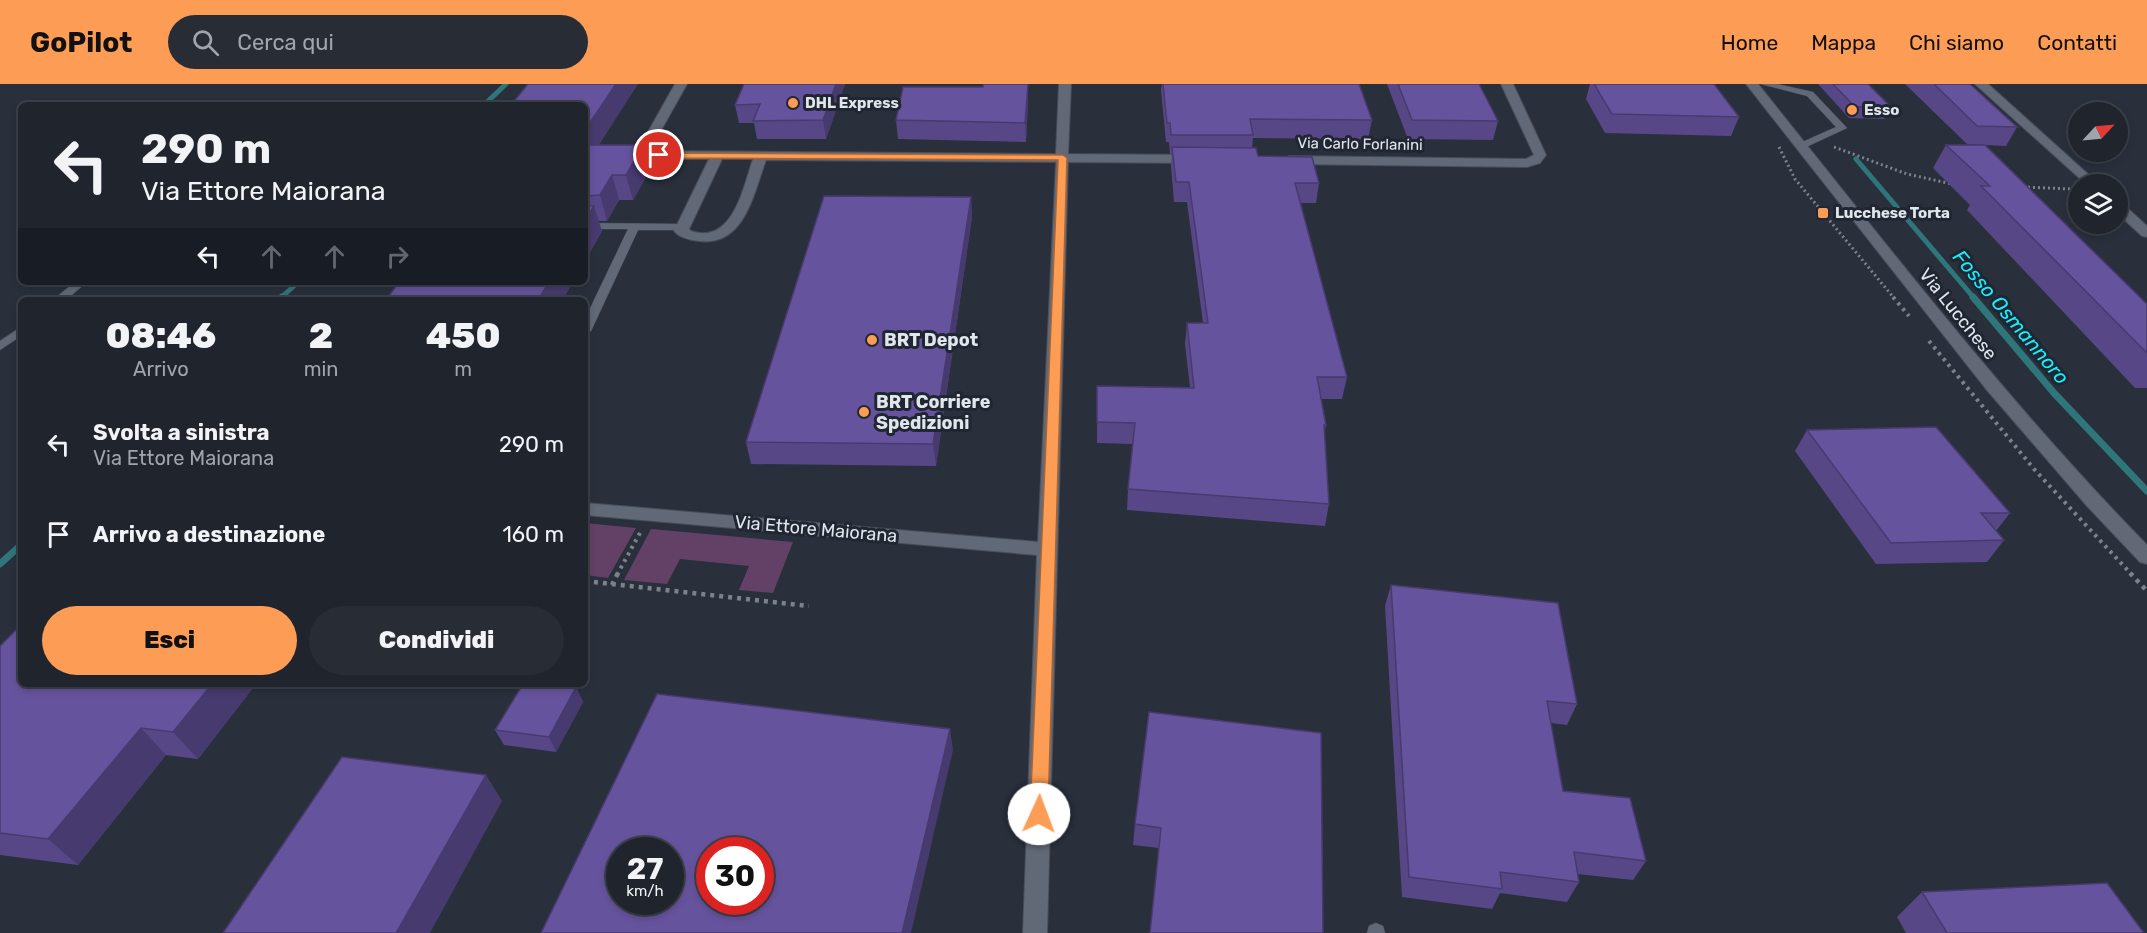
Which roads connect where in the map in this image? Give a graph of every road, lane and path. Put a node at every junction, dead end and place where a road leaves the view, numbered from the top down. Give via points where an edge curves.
1 (681, 84) edge
2 (1065, 84) edge
3 (1507, 84) edge
4 (1752, 84) edge
5 (1765, 84) edge
6 (1981, 84) edge
7 (1807, 144) junction
8 (717, 156) junction
9 (761, 156) junction
10 (1063, 158) junction
11 (1206, 159) edge
12 (1277, 160) edge
13 (2082, 174) edge
14 (1961, 184) dead end
15 (2020, 187) edge
16 (2068, 189) edge
17 (2128, 216) edge
18 (588, 226) edge
19 (635, 226) junction
20 (683, 227) junction
21 (2147, 233) edge
22 (78, 285) edge
23 (63, 297) edge
24 (588, 325) edge
25 (18, 332) edge
26 (0, 346) edge
27 (588, 509) edge
28 (650, 514) junction
29 (1047, 549) junction
30 (2147, 557) edge
31 (588, 581) edge
32 (612, 585) junction
33 (809, 606) dead end
34 (1035, 933) edge

1 - 8 street via 649,141 650,152
2 - 10 street
3 - 12 street, Via Carlo Forlanini via 1540,155 1536,160
4 - 7 street, Via Lucchese
5 - 7 lane via 1810,94 1842,128
6 - 13 street
7 - 14 path via 1867,157 1920,179
7 - 30 street, Via Lucchese via 1905,280 2018,417
8 - 9 street
8 - 20 street
9 - 10 street
9 - 20 street via 731,228 718,236 693,238 681,231
10 - 11 street
10 - 29 street
15 - 16 path
17 - 21 street
18 - 19 lane
19 - 20 lane
19 - 24 lane
22 - 23 lane
25 - 26 lane
27 - 28 street, Via Ettore Maiorana
28 - 29 street, Via Ettore Maiorana
28 - 32 path
29 - 34 street
31 - 32 path
32 - 33 path

